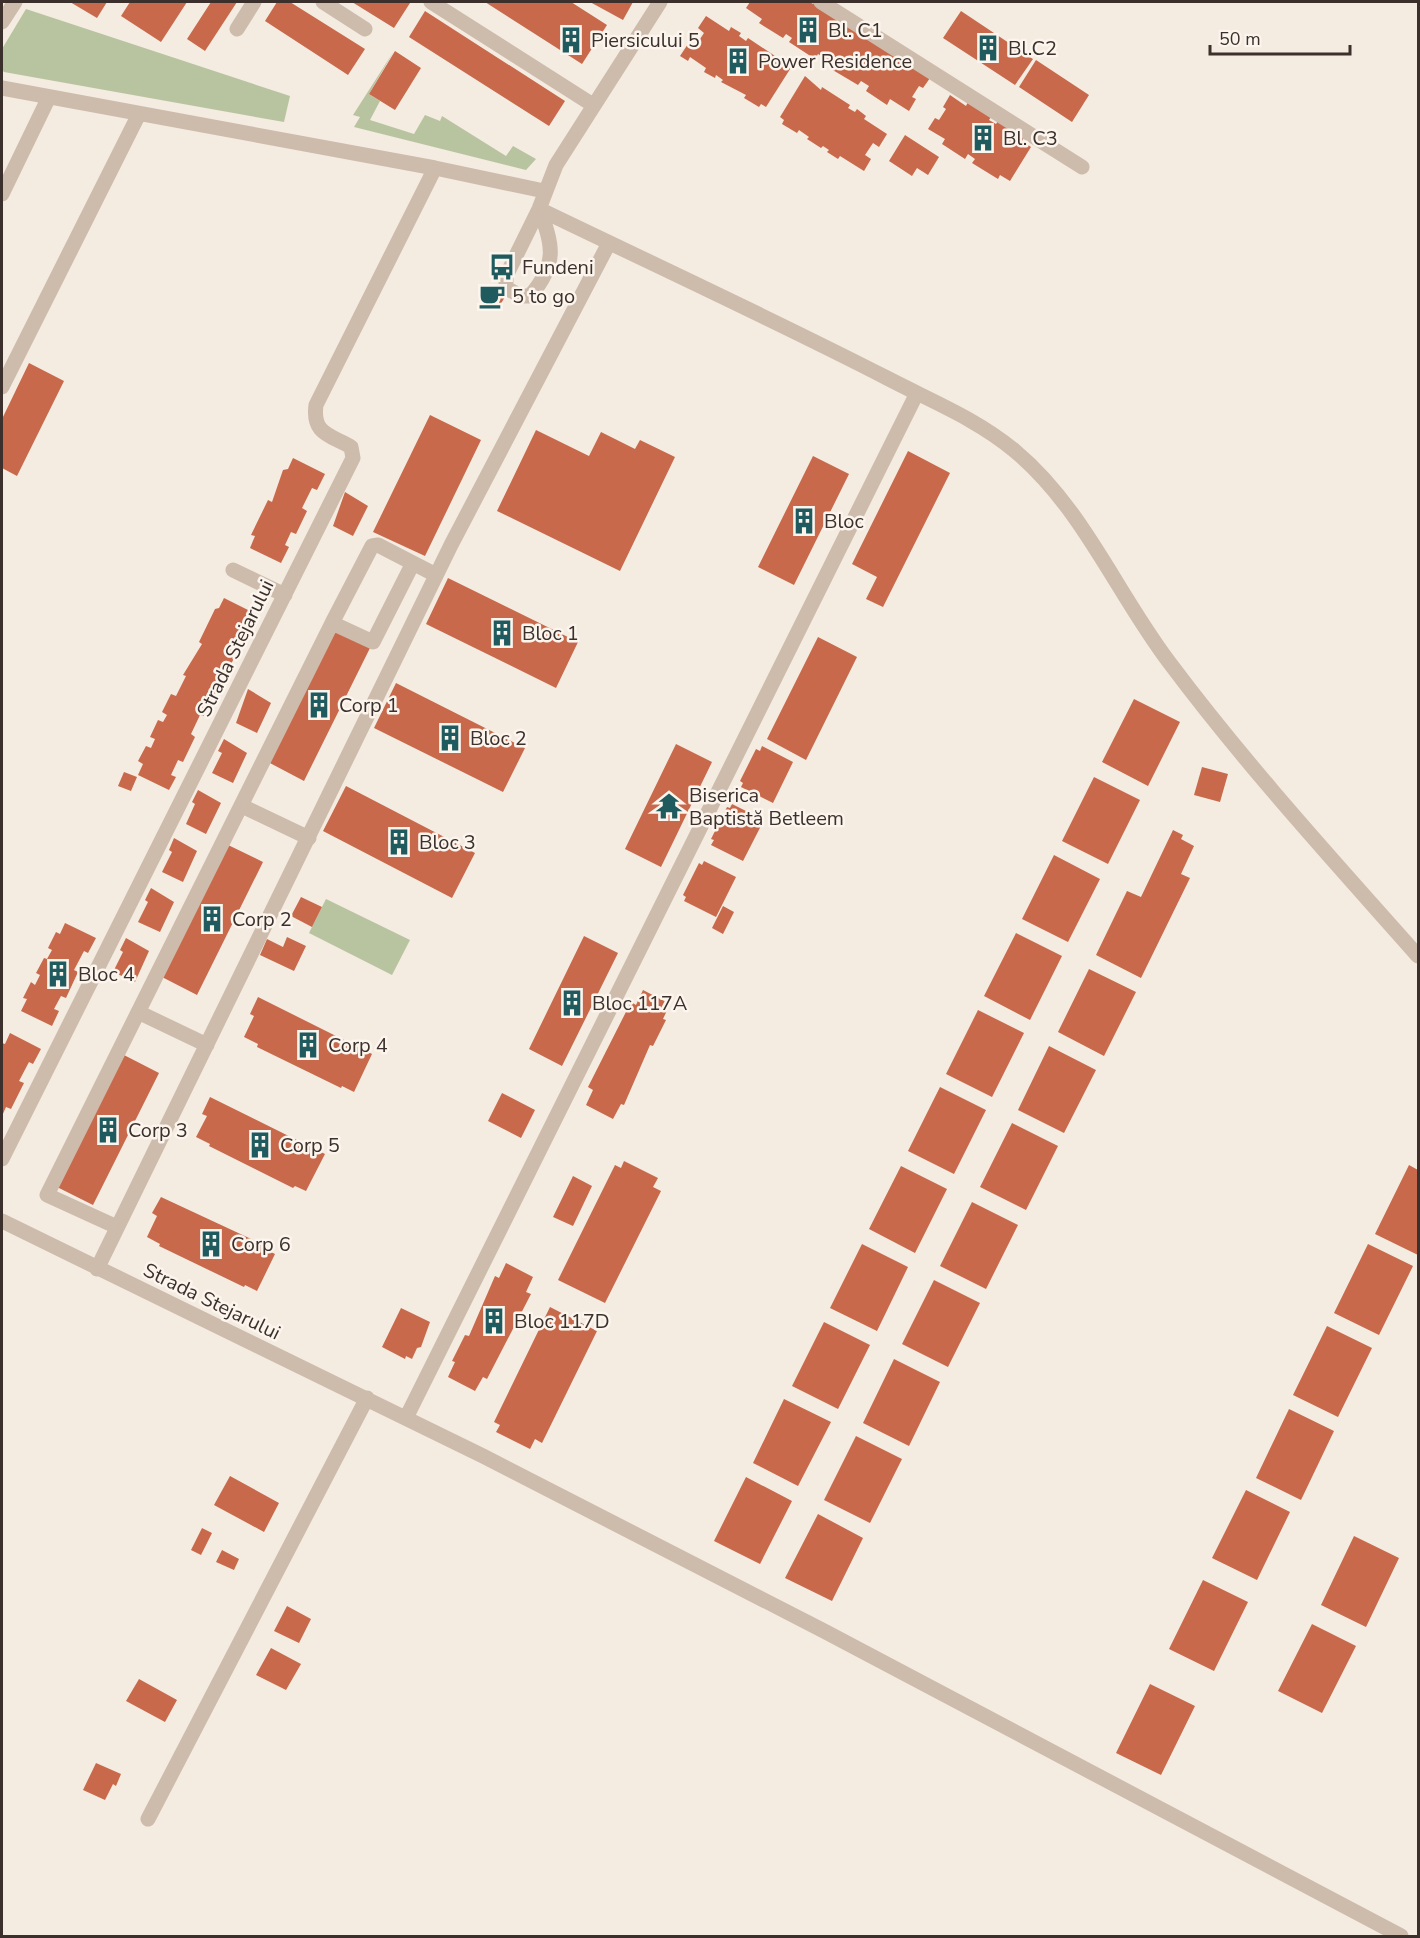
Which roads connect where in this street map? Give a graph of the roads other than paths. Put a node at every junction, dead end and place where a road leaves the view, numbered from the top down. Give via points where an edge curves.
1 (15, 2) edge
2 (254, 2) edge
3 (323, 2) edge
4 (431, 2) edge
5 (660, 2) edge
6 (822, 2) edge
7 (2, 22) edge
8 (237, 28) dead end
9 (365, 29) dead end
10 (2, 88) edge
11 (49, 98) junction
12 (593, 105) junction
13 (139, 114) junction
14 (1082, 167) dead end
15 (435, 168) junction
16 (544, 191) junction
17 (2, 194) edge
18 (540, 209) junction
19 (609, 243) junction
20 (2, 387) edge
21 (917, 393) junction
22 (413, 563) junction
23 (233, 570) dead end
24 (436, 575) junction
25 (285, 595) junction
26 (332, 623) junction
27 (242, 806) junction
28 (309, 838) junction
29 (1419, 956) edge
30 (138, 1012) junction
31 (207, 1045) junction
32 (2, 1159) edge
33 (2, 1221) edge
34 (117, 1227) junction
35 (97, 1269) junction
36 (367, 1398) junction
37 (406, 1418) junction
38 (148, 1819) dead end
39 (1401, 1936) edge

1 - 7 street
2 - 8 street
3 - 9 street
4 - 12 street
5 - 12 street
6 - 14 street
10 - 11 street
11 - 13 street
11 - 17 street
12 - 16 street via 555,165
13 - 15 street
13 - 20 street
15 - 16 street
15 - 25 street, Strada Stejarului via 316,405 317,428 351,447 353,458
16 - 18 street
18 - 18 street via 551,237 550,260 530,296 521,296 506,288 506,276
18 - 19 street
19 - 21 street via 766,316
19 - 24 street
21 - 29 street via 976,422 1015,451 1054,488 1170,664 1303,827
21 - 37 street
22 - 24 street
22 - 26 street via 378,545 369,548
22 - 26 street via 373,642
23 - 25 street
24 - 28 street
25 - 32 street, Strada Stejarului
26 - 27 street
27 - 28 street
27 - 30 street
28 - 31 street
30 - 31 street
30 - 34 street via 47,1195
31 - 34 street
33 - 35 street, Strada Stejarului
34 - 35 street
35 - 36 street, Strada Stejarului
36 - 37 street, Strada Stejarului
36 - 38 street
37 - 39 street, Strada Stejarului via 813,1626

